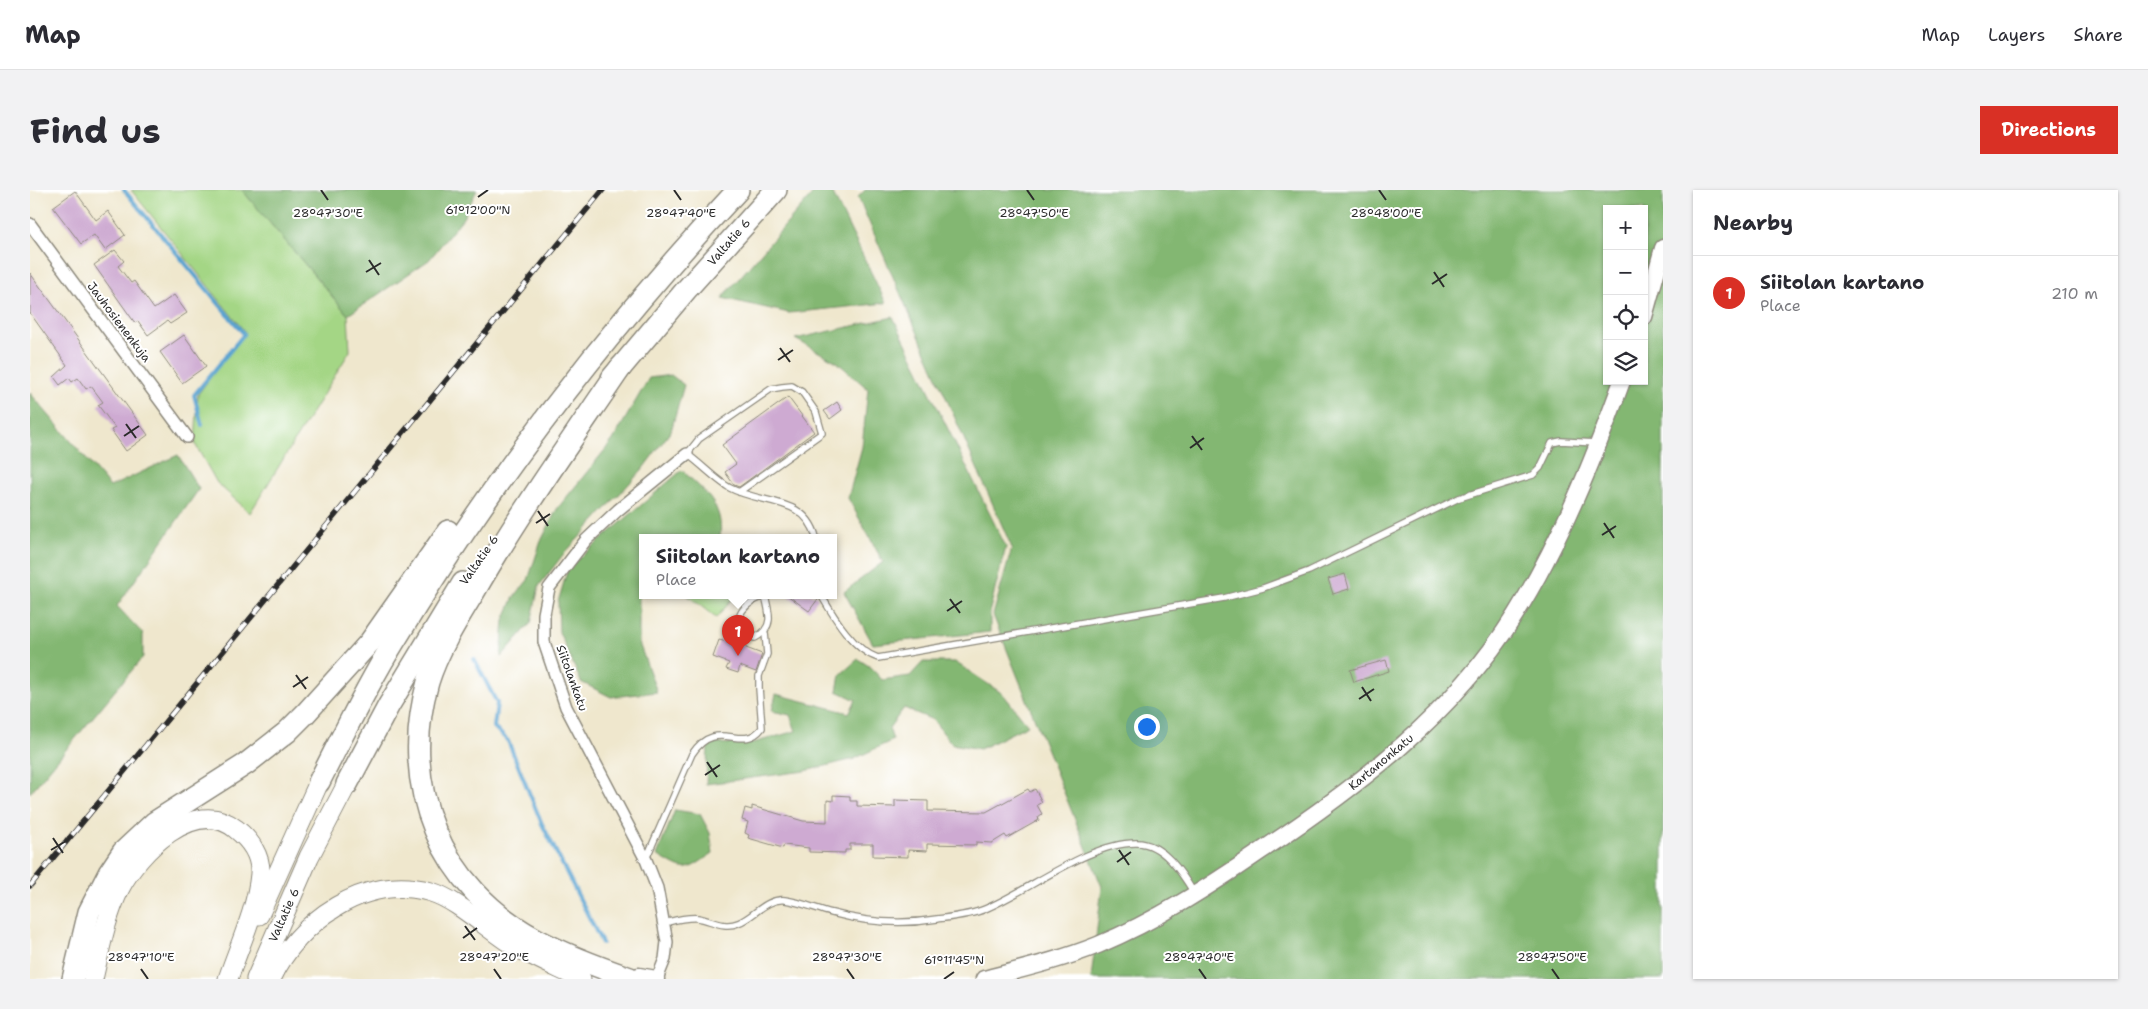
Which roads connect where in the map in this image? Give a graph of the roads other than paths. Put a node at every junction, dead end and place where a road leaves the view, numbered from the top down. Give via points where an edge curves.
1 (738, 190) edge
2 (776, 190) edge
3 (30, 224) edge
4 (1663, 248) edge
5 (1648, 302) edge
6 (621, 367) junction
7 (1620, 385) edge
8 (187, 436) dead end
9 (1598, 443) junction
10 (686, 454) junction
11 (494, 489) junction
12 (739, 492) junction
13 (815, 534) edge
14 (758, 599) edge
15 (767, 599) edge
16 (824, 599) edge
17 (765, 633) junction
18 (319, 782) joint
19 (346, 784) joint
20 (646, 860) junction
21 (1196, 894) junction
22 (664, 923) junction
23 (629, 978) edge
24 (73, 979) edge
25 (93, 979) edge
26 (228, 979) edge
27 (233, 979) edge
28 (256, 979) edge
29 (271, 979) edge
30 (581, 979) edge
31 (657, 979) edge
32 (984, 979) edge

1 - 11 highway, Valtatie 6 via 563,393
2 - 6 highway, Valtatie 6
3 - 8 street, Jauhosienenkuja
4 - 5 main road
6 - 19 highway, Valtatie 6 via 461,584
6 - 23 highway via 495,555 449,635 429,681 420,722 418,754 422,792 432,825 462,878 496,912 536,939
7 - 9 main road, Kartanonkatu
9 - 16 lane via 1552,443 1533,475 1459,498 1309,571 1224,598 878,658 866,654
9 - 21 main road, Kartanonkatu via 1539,573 1514,616 1464,685 1396,751 1349,789 1306,822
10 - 12 lane
10 - 12 lane via 698,439 771,389 792,386 802,392 816,412 822,433
10 - 20 street, Siitolankatu via 624,504 586,540 549,588 544,614 544,642 566,707
11 - 18 highway, Valtatie 6 via 452,548 393,644
11 - 24 highway via 445,534 370,642 287,732 246,764 155,822 123,852 89,912
12 - 13 lane via 792,506 807,516
14 - 17 lane via 742,610 737,618 739,629 746,636 755,638
15 - 17 lane via 769,611
17 - 20 lane via 767,654 759,676 762,728 746,738 712,736 700,741
18 - 27 highway, Valtatie 6
19 - 28 highway, Valtatie 6 via 309,857
20 - 22 street, Siitolankatu via 657,888
21 - 22 lane via 1169,859 1139,842 1115,844 1094,852 983,910 935,920 886,922 853,918 782,900 768,904 738,924 726,926 699,918
21 - 32 main road, Kartanonkatu via 1149,921 1098,944 1046,963
22 - 31 street, Siitolankatu via 665,959
23 - 31 main road
25 - 26 highway via 111,909 132,869 176,828 199,819 214,819 233,826 253,847 259,861 260,874 251,910
29 - 30 highway via 295,942 315,922 337,906 384,887 433,892 514,946

